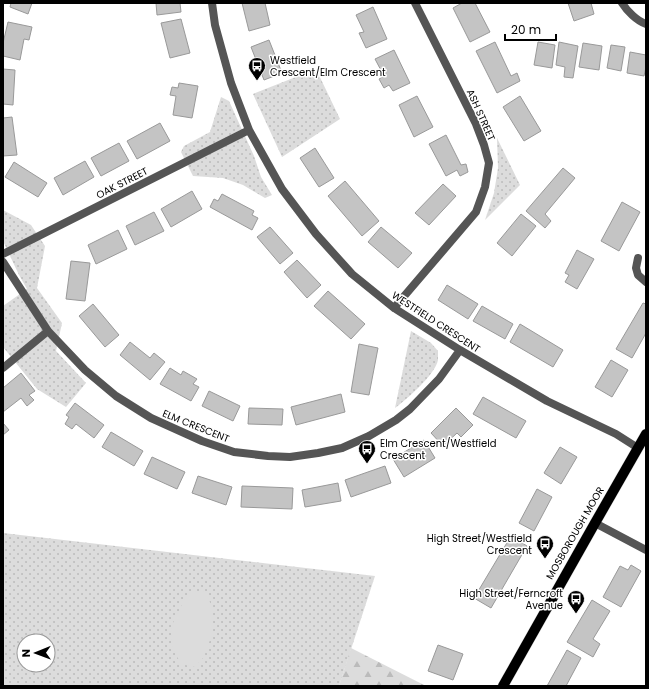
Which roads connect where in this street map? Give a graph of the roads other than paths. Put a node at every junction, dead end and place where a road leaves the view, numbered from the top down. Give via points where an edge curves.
1 (212, 3) edge
2 (415, 3) edge
3 (622, 3) edge
4 (646, 24) edge
5 (249, 130) junction
6 (3, 254) edge
7 (638, 258) dead end
8 (3, 262) edge
9 (646, 282) edge
10 (394, 308) junction
11 (48, 331) junction
12 (460, 350) junction
13 (3, 368) edge
14 (646, 434) edge
15 (638, 448) junction
16 (595, 522) junction
17 (646, 550) edge
18 (503, 686) edge

1 - 5 street, WESTFIELD CRESCENT via 231,83
2 - 10 street, ASH STREET via 476,124 488,162 485,188 476,212
3 - 4 street via 640,22
5 - 6 street, OAK STREET
5 - 10 street, WESTFIELD CRESCENT via 282,189 316,234 352,274
7 - 9 street via 638,276
8 - 11 street, ELM CRESCENT
10 - 12 street, WESTFIELD CRESCENT
11 - 12 street, ELM CRESCENT via 85,370 116,396 151,418 234,452 268,456 290,457 318,453 342,448 369,436 396,420 410,408 439,379
11 - 13 street
12 - 15 street, WESTFIELD CRESCENT via 547,401 616,434
14 - 15 main road, MOSBOROUGH MOOR
15 - 16 main road, MOSBOROUGH MOOR
16 - 17 street
16 - 18 main road, MOSBOROUGH MOOR

